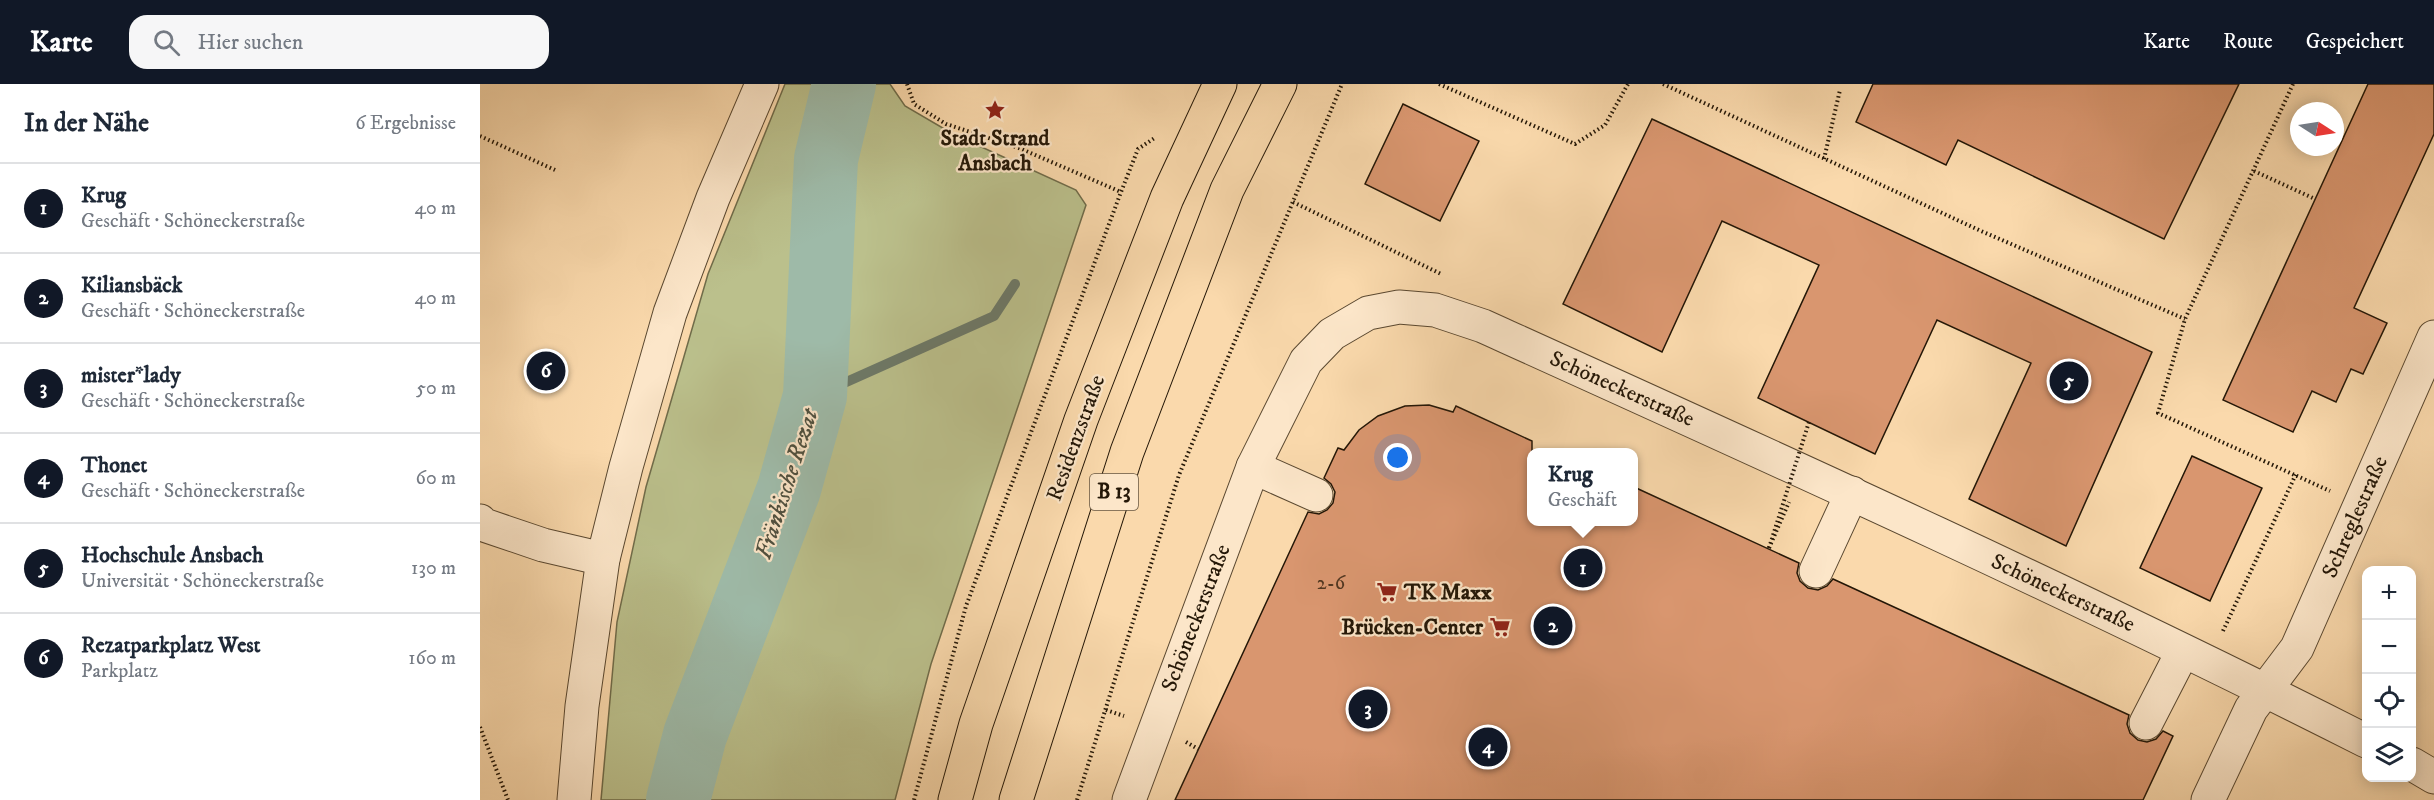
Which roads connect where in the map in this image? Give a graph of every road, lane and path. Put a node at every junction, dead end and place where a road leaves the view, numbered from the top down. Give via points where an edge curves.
1 (762, 84) edge
2 (907, 84) edge
3 (1220, 84) edge
4 (1280, 84) edge
5 (1342, 84) edge
6 (1439, 84) edge
7 (1628, 84) edge
8 (1663, 84) edge
9 (2293, 84) edge
10 (1840, 90) dead end
11 (480, 136) edge
12 (1824, 159) junction
13 (555, 170) dead end
14 (2254, 171) junction
15 (2315, 199) dead end
16 (1293, 202) junction
17 (1442, 275) dead end
18 (2185, 319) junction
19 (2434, 337) edge
20 (1809, 422) dead end
21 (1253, 467) junction
22 (1803, 471) junction
23 (2296, 474) junction
24 (1852, 494) junction
25 (1316, 495) dead end
26 (2360, 507) junction
27 (480, 521) edge
28 (603, 559) junction
29 (1816, 571) dead end
30 (2221, 635) dead end
31 (2183, 651) junction
32 (2266, 690) junction
33 (2146, 723) dead end
34 (480, 727) edge
35 (2362, 738) edge
36 (1184, 741) dead end
37 (1198, 749) dead end
38 (2416, 766) edge
39 (2434, 777) edge
40 (508, 800) edge
41 (574, 800) edge
42 (914, 800) edge
43 (955, 800) edge
44 (1016, 800) edge
45 (1077, 800) edge
46 (1129, 800) edge
47 (2208, 800) edge

1 - 28 street via 670,313
2 - 42 path via 914,104 946,124 1019,148 1121,192 966,606
3 - 43 main road, Residenzstraße / B 13 via 1167,198 1081,420 976,724
4 - 44 main road, B 13 via 1227,190 1127,452
5 - 16 path
6 - 7 path via 1575,144 1605,125
8 - 12 path
9 - 14 path
10 - 12 path
11 - 13 path
12 - 18 path
14 - 15 path
14 - 18 path
16 - 17 path
16 - 45 path via 1179,475
18 - 23 path via 2158,413
19 - 26 street, Schreglestraße
20 - 22 path, bridge via 1768,548
21 - 22 street, Schöneckerstraße via 1306,361 1332,334 1368,313 1399,307 1435,309 1483,326
21 - 25 street
21 - 46 street, Schöneckerstraße
22 - 24 street, Schöneckerstraße
23 - 26 path
23 - 30 path
24 - 29 street
24 - 31 street, Schöneckerstraße
26 - 32 street, Schreglestraße via 2297,648
27 - 28 street via 543,545
28 - 41 street via 582,706
31 - 32 street, Schöneckerstraße
31 - 33 street
32 - 35 street, Schöneckerstraße
32 - 47 street, Schreglestraße via 2252,709
34 - 40 path
36 - 37 path
38 - 39 street

